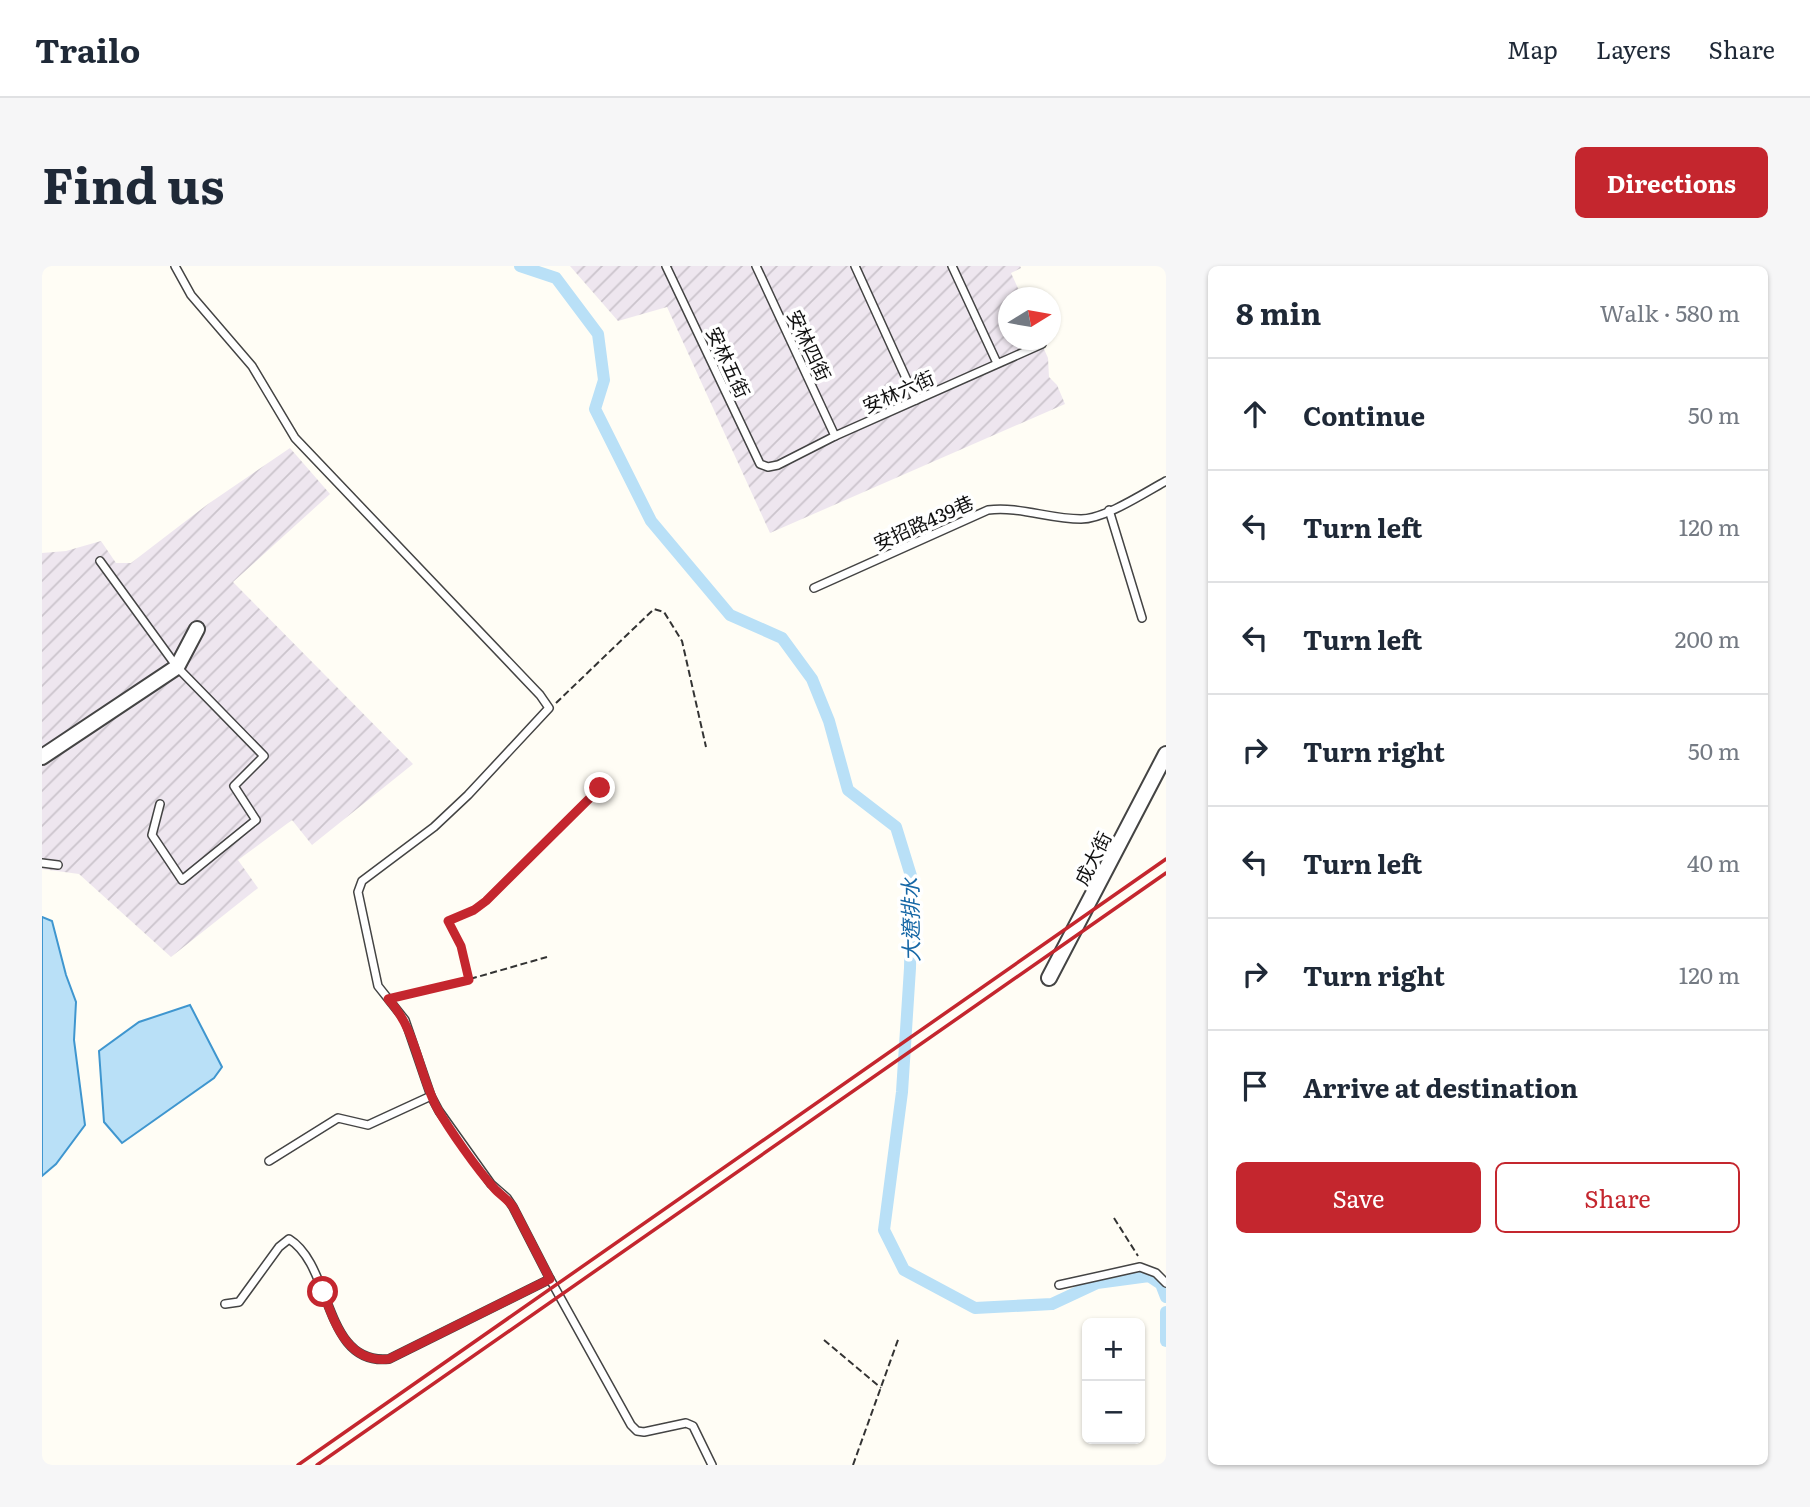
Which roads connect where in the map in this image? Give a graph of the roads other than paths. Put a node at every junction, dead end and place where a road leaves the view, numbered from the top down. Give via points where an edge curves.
1 (174, 266) edge
2 (666, 266) edge
3 (756, 266) edge
4 (855, 266) edge
5 (952, 266) edge
6 (1028, 350) edge
7 (997, 363) junction
8 (916, 400) junction
9 (835, 436) junction
10 (768, 467) joint
11 (1166, 481) edge
12 (1110, 510) junction
13 (100, 561) dead end
14 (814, 588) dead end
15 (1142, 618) dead end
16 (197, 629) dead end
17 (177, 667) junction
18 (1166, 754) edge
19 (42, 757) edge
20 (160, 804) dead end
21 (42, 863) edge
22 (58, 865) dead end
23 (1049, 978) dead end
24 (431, 1096) junction
25 (269, 1161) dead end
26 (550, 1279) junction
27 (1166, 1283) edge
28 (1059, 1284) dead end
29 (225, 1304) dead end
30 (712, 1465) edge

1 - 24 lane via 191,295 252,366 295,438 550,708 434,827 358,887 378,986 405,1020
2 - 10 lane, 安林五街 via 760,464
3 - 9 lane, 安林四街
4 - 8 lane
5 - 7 lane
6 - 7 lane, 安林六街
7 - 8 lane, 安林六街
8 - 9 lane, 安林六街
9 - 10 lane, 安林六街
11 - 12 lane, 安招路439巷
12 - 14 lane, 安招路439巷 via 1081,519 988,510
12 - 15 lane
13 - 17 lane
16 - 17 street
17 - 19 street
17 - 20 lane via 264,756 234,786 256,820 182,880 152,835
18 - 23 street, 成大街
21 - 22 lane
24 - 25 lane via 369,1125 338,1118
24 - 26 lane via 491,1184 513,1207
26 - 29 lane via 389,1359 375,1361 338,1332 316,1272 289,1239 239,1302
26 - 30 lane via 631,1425 643,1432 686,1423 693,1426
27 - 28 lane via 1140,1267

